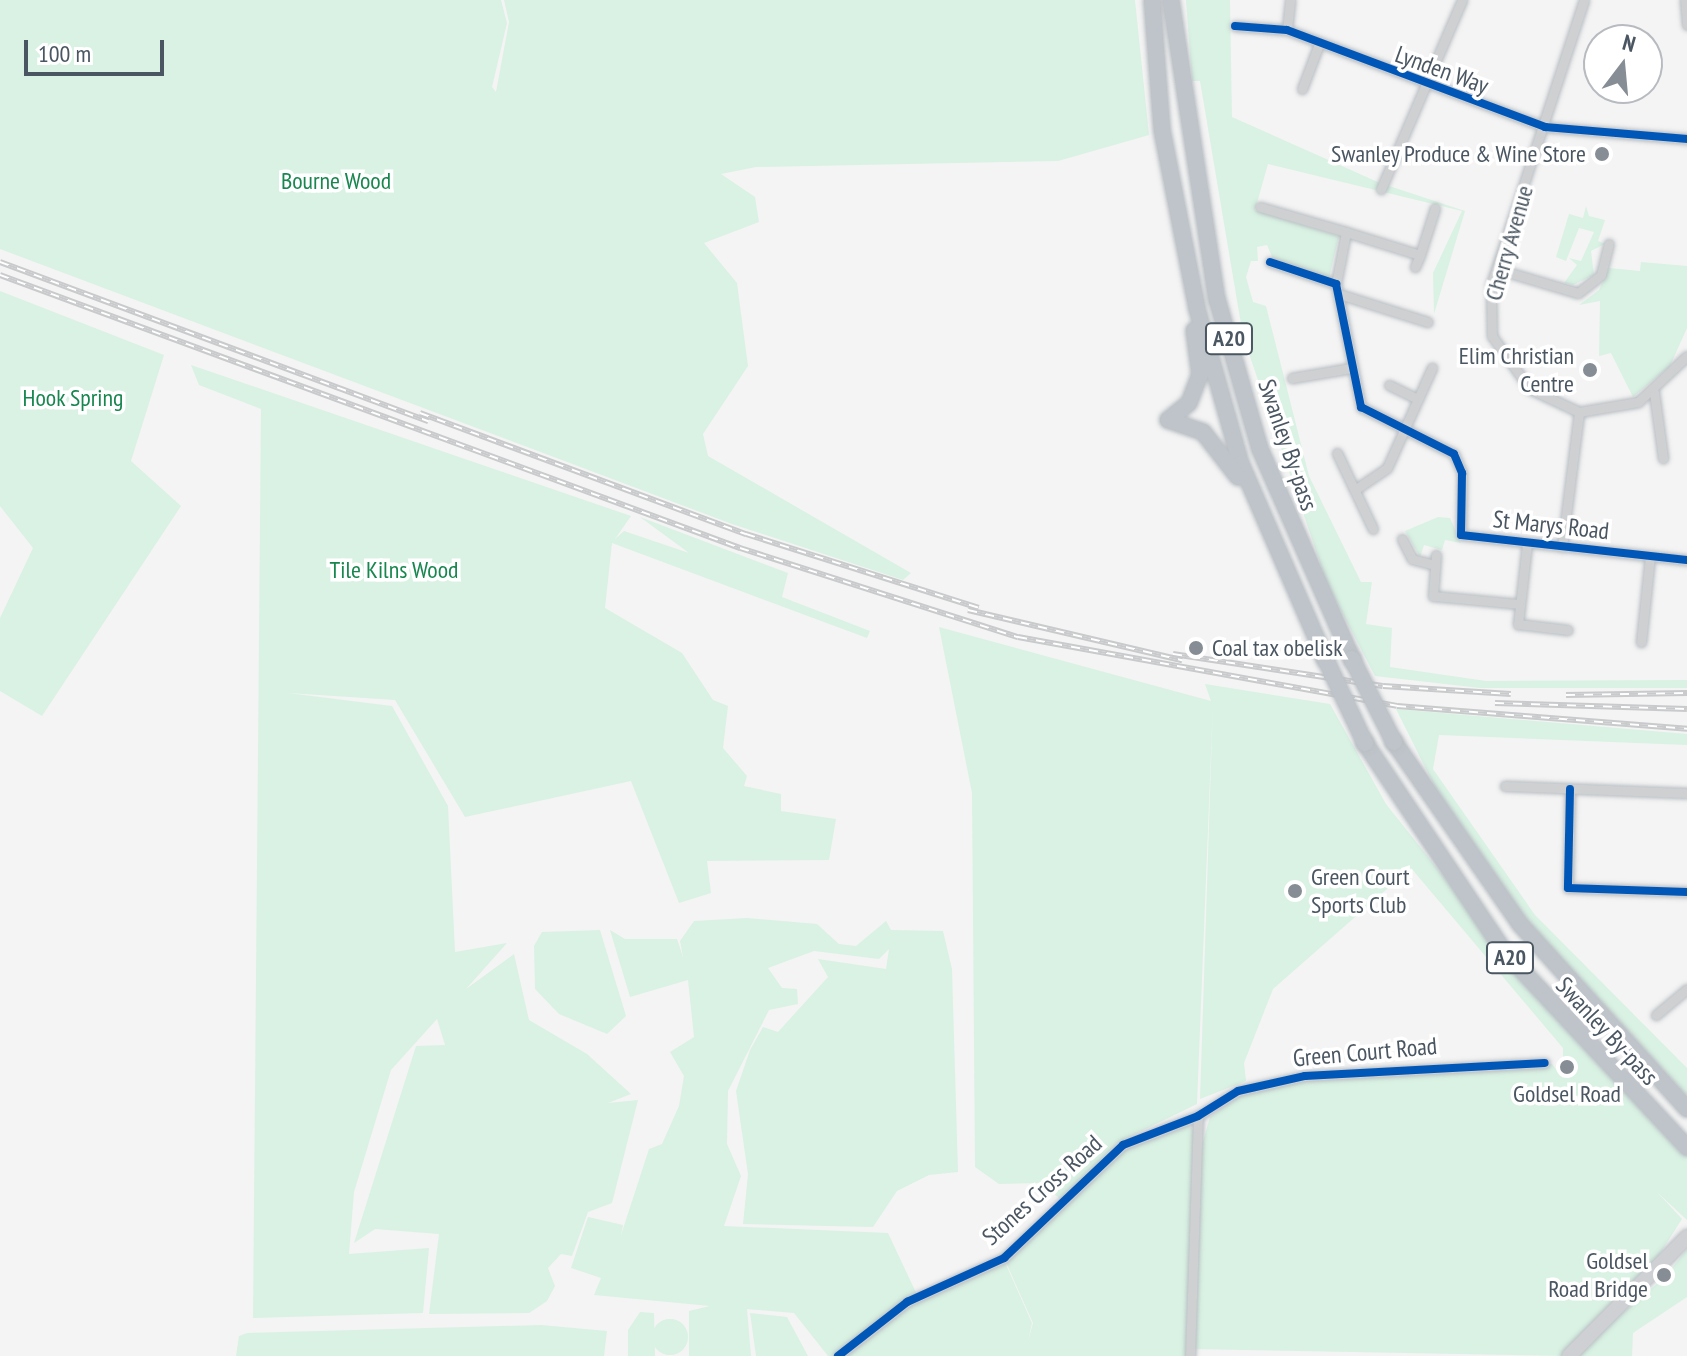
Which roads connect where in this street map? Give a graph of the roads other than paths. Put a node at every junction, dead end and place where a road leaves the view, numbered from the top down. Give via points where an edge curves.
1 (1152, 0) edge
2 (1171, 0) edge
3 (1290, 0) edge
4 (1462, 0) edge
5 (1584, 0) edge
6 (1685, 0) edge
7 (1687, 25) edge
8 (1235, 26) dead end
9 (1287, 30) junction
10 (1319, 44) junction
11 (1422, 85) junction
12 (1302, 89) dead end
13 (1545, 127) junction
14 (1687, 139) edge
15 (1381, 189) dead end
16 (1260, 207) dead end
17 (1435, 208) dead end
18 (1180, 218) junction
19 (1346, 232) junction
20 (1609, 244) dead end
21 (1420, 255) junction
22 (1270, 262) dead end
23 (1415, 267) dead end
24 (1497, 269) junction
25 (1337, 289) junction
26 (1428, 322) dead end
27 (1687, 356) edge
28 (1351, 368) junction
29 (1432, 368) dead end
30 (1292, 378) dead end
31 (1389, 385) dead end
32 (1654, 392) junction
33 (1418, 399) junction
34 (1579, 412) junction
35 (1403, 429) junction
36 (1337, 453) dead end
37 (1663, 458) dead end
38 (1356, 489) junction
39 (1373, 529) dead end
40 (1402, 539) dead end
41 (1527, 544) junction
42 (1562, 547) junction
43 (1650, 556) junction
44 (1687, 560) edge
45 (1519, 604) junction
46 (1568, 630) dead end
47 (1641, 642) dead end
48 (1321, 651) junction
49 (1505, 786) dead end
50 (1570, 789) junction
51 (1687, 793) edge
52 (1687, 892) edge
53 (1687, 989) edge
54 (1656, 1015) dead end
55 (1545, 1063) dead end
56 (1687, 1109) edge
57 (1198, 1116) junction
58 (1687, 1147) edge
59 (1687, 1237) edge
60 (838, 1356) edge
61 (1190, 1356) edge
62 (1569, 1356) edge

1 - 18 highway, Swanley By-pass / A20 via 1162,130
2 - 56 highway, Swanley By-pass / A20, bridge via 1217,299 1260,449 1352,659 1398,749 1460,845 1575,992
3 - 9 street
4 - 11 street
5 - 13 street, Cherry Avenue
6 - 7 street
8 - 9 street, Lynden Way
9 - 10 street, Lynden Way
10 - 11 street, Lynden Way
10 - 12 street
11 - 13 street, Lynden Way
11 - 15 street
13 - 14 street, Lynden Way
13 - 24 street, Cherry Avenue
16 - 19 street
17 - 21 street
18 - 48 highway, Swanley By-pass / A20 via 1241,464
18 - 48 highway via 1200,375 1189,403 1168,420 1203,432 1232,463 1299,619
19 - 21 street
19 - 25 street, St Marys Road
20 - 24 street via 1601,275 1578,293
21 - 23 street
22 - 25 street
24 - 34 street, Cherry Avenue via 1489,314 1500,355 1530,389
25 - 26 street
25 - 28 street, St Marys Road
27 - 32 street, Cherry Avenue
28 - 30 street
28 - 35 street, St Marys Road via 1361,407
29 - 33 street
31 - 33 street
32 - 34 street, Cherry Avenue via 1623,409
32 - 37 street
33 - 35 street
34 - 42 street
35 - 38 street via 1380,476
35 - 41 street, St Marys Road via 1449,450 1461,463 1461,535
36 - 38 street
38 - 39 street
40 - 45 street via 1412,559 1436,560 1433,596
41 - 42 street, St Marys Road
41 - 45 street
42 - 43 street, St Marys Road
43 - 44 street, St Marys Road
43 - 47 street
45 - 46 street via 1518,624
48 - 58 highway, Swanley By-pass / A20, bridge via 1365,743 1503,950
49 - 50 street
50 - 51 street
50 - 52 street via 1568,888
53 - 54 street
55 - 57 street, Green Court Road via 1305,1076 1238,1091
57 - 60 street, Stones Cross Road via 1123,1145 1004,1258 907,1302
57 - 61 street
59 - 62 main road

